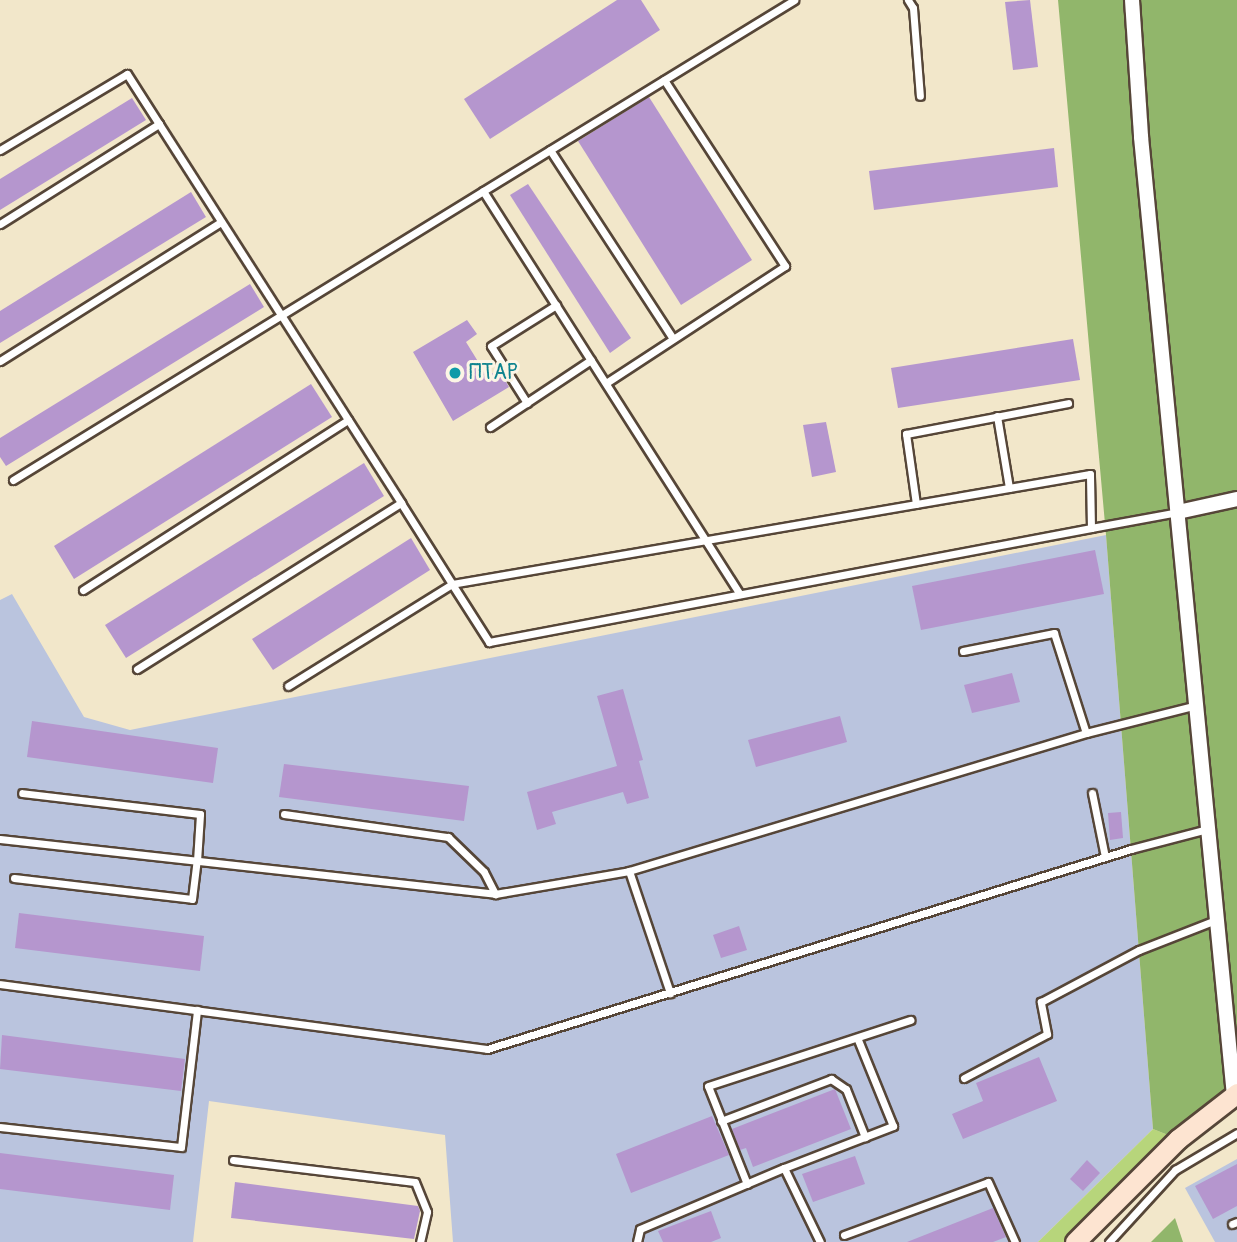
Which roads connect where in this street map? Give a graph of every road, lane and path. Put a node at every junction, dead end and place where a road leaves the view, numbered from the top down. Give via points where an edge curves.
1 (794, 0) edge
2 (908, 0) edge
3 (1132, 0) edge
4 (664, 80) junction
5 (920, 96) dead end
6 (159, 124) junction
7 (0, 150) edge
8 (550, 150) junction
9 (483, 191) junction
10 (221, 222) junction
11 (0, 224) edge
12 (556, 305) junction
13 (281, 316) junction
14 (673, 339) junction
15 (591, 360) junction
16 (0, 361) edge
17 (606, 383) junction
18 (527, 403) junction
19 (1068, 403) dead end
20 (997, 416) junction
21 (348, 420) junction
22 (490, 427) dead end
23 (13, 481) dead end
24 (1009, 488) junction
25 (1237, 499) edge
26 (401, 503) junction
27 (916, 504) junction
28 (1178, 512) junction
29 (1091, 527) junction
30 (705, 540) junction
31 (452, 584) junction
32 (83, 590) dead end
33 (740, 594) junction
34 (963, 651) dead end
35 (137, 670) dead end
36 (288, 686) dead end
37 (1198, 705) junction
38 (1086, 733) junction
39 (22, 793) dead end
40 (1093, 793) dead end
41 (284, 814) dead end
42 (1209, 829) junction
43 (0, 839) edge
44 (1105, 857) junction
45 (197, 861) junction
46 (629, 871) junction
47 (14, 878) dead end
48 (495, 894) junction
49 (1217, 919) junction
50 (0, 984) edge
51 (670, 993) junction
52 (197, 1010) junction
53 (910, 1020) dead end
54 (858, 1040) junction
55 (964, 1077) dead end
56 (1235, 1094) edge
57 (722, 1121) junction
58 (0, 1127) edge
59 (1237, 1133) edge
60 (865, 1137) junction
61 (233, 1160) dead end
62 (784, 1168) junction
63 (747, 1184) junction
64 (844, 1235) dead end
65 (420, 1242) edge
66 (637, 1242) edge
67 (820, 1242) edge
68 (1015, 1242) edge
69 (1075, 1242) edge
70 (1109, 1242) edge

1 - 4 lane
2 - 5 lane via 913,8
3 - 28 street
4 - 8 lane
4 - 14 lane via 785,267
6 - 7 lane via 127,74
6 - 10 lane
6 - 11 lane
8 - 9 lane
8 - 14 lane
9 - 12 lane
9 - 13 lane
10 - 13 lane
10 - 16 lane
12 - 15 lane
12 - 18 lane via 491,346
13 - 21 lane
13 - 23 lane
14 - 17 lane
15 - 17 lane
15 - 18 lane
17 - 30 lane
18 - 22 lane
19 - 20 lane
20 - 24 lane
20 - 27 lane via 906,434
21 - 26 lane
21 - 32 lane
24 - 27 lane
24 - 29 lane via 1090,474
25 - 28 street
26 - 31 lane
26 - 35 lane
27 - 30 lane
28 - 29 lane
28 - 37 street
29 - 33 lane
30 - 31 lane
30 - 33 lane
31 - 33 lane via 489,642
31 - 36 lane
34 - 38 lane via 1054,633
37 - 38 lane
37 - 42 street
38 - 46 lane
39 - 45 lane via 200,814
40 - 44 lane
41 - 48 lane via 448,837 484,872
42 - 44 lane
42 - 49 street
43 - 45 lane
44 - 51 lane
45 - 47 lane via 192,900
45 - 48 lane
46 - 48 lane
46 - 51 lane
49 - 55 lane via 1139,950 1041,1002 1047,1034
49 - 56 street
50 - 52 lane
51 - 52 lane via 487,1049
52 - 58 lane via 181,1147
53 - 54 lane
54 - 57 lane via 708,1086
54 - 60 lane via 893,1126
56 - 69 main road via 1178,1139
57 - 60 lane via 831,1079 846,1088
57 - 63 lane
59 - 70 lane via 1175,1170
60 - 62 lane
61 - 65 lane via 415,1182 427,1212
62 - 63 lane
62 - 67 lane
63 - 66 lane via 640,1229
64 - 68 lane via 988,1182

